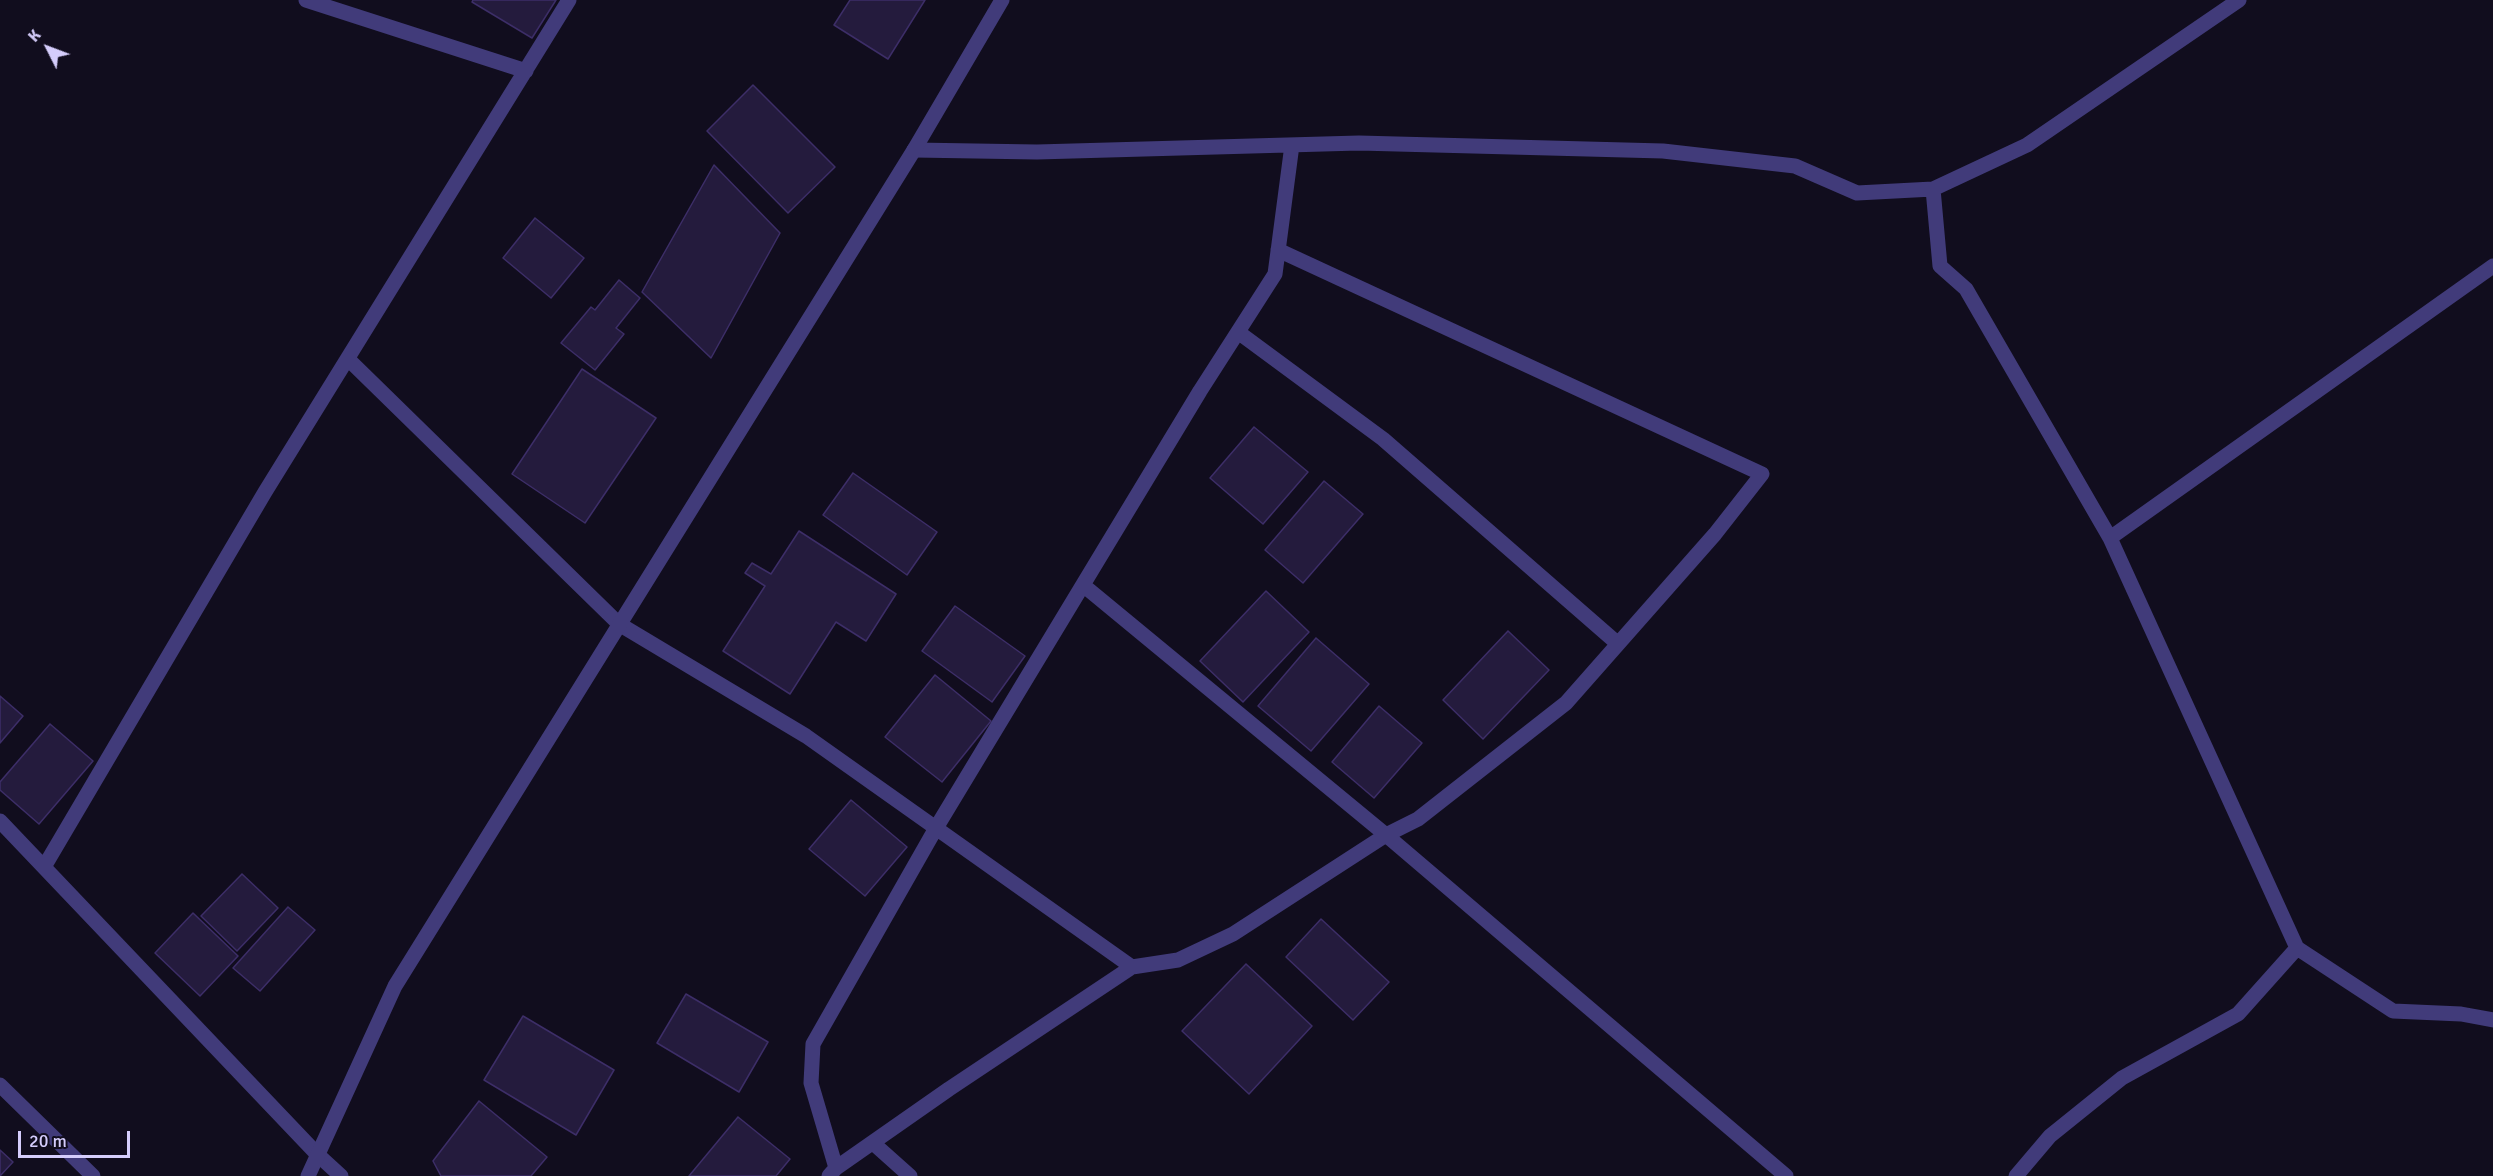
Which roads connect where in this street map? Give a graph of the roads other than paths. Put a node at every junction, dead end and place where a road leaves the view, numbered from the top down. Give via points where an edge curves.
1 (306, 0) edge
2 (569, 0) edge
3 (1002, 0) edge
4 (2238, 0) edge
5 (526, 71) junction
6 (1292, 145) junction
7 (914, 150) junction
8 (1933, 189) junction
9 (1278, 250) junction
10 (2493, 266) edge
11 (1238, 332) junction
12 (348, 359) junction
13 (2110, 538) junction
14 (1083, 585) junction
15 (619, 624) junction
16 (1617, 643) junction
17 (0, 821) edge
18 (936, 828) junction
19 (1386, 835) junction
20 (44, 867) junction
21 (2297, 948) junction
22 (1132, 967) junction
23 (2493, 1020) edge
24 (0, 1085) edge
25 (873, 1143) junction
26 (317, 1154) junction
27 (833, 1172) edge
28 (93, 1176) edge
29 (308, 1176) edge
30 (341, 1176) edge
31 (910, 1176) edge
32 (1786, 1176) edge
33 (2016, 1176) edge

1 - 5 street
2 - 5 street
3 - 7 street
4 - 8 street via 2027,145
5 - 12 street
6 - 7 street via 1036,152
6 - 8 street via 1359,143 1663,151 1795,166 1857,193
6 - 9 street
7 - 15 street
8 - 13 street via 1940,266 1966,289
9 - 11 street via 1275,274
9 - 16 street via 1762,474 1715,534
10 - 13 street
11 - 14 street
11 - 16 street via 1383,439
12 - 15 street
12 - 20 street
13 - 21 street
14 - 18 street
14 - 19 street
15 - 18 street via 806,736
15 - 26 street via 395,986
16 - 19 street via 1566,703 1418,819
17 - 20 street
18 - 22 street
18 - 27 street via 813,1044 811,1083
19 - 22 street via 1233,934 1178,960
19 - 32 street
20 - 26 street
21 - 23 street via 2393,1011 2461,1014
21 - 33 street via 2238,1014 2122,1078 2050,1136
22 - 25 street
24 - 28 street
25 - 27 street
25 - 31 street
26 - 29 street
26 - 30 street

